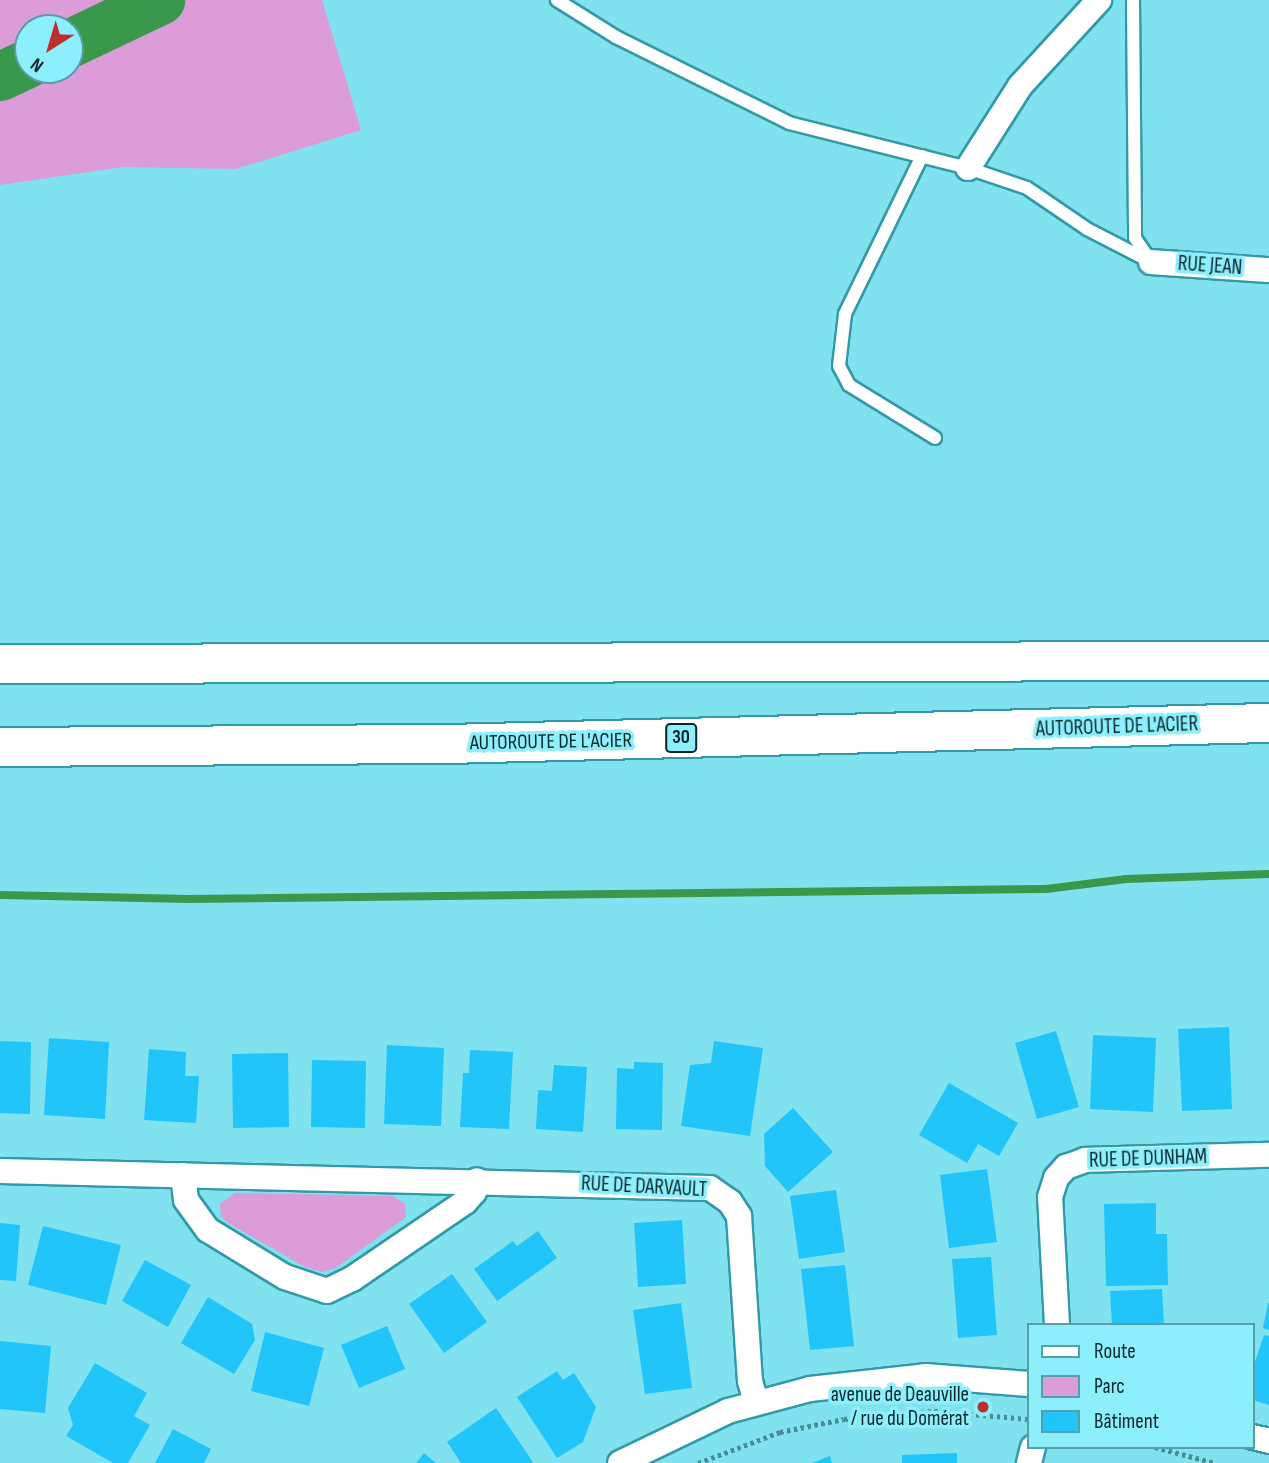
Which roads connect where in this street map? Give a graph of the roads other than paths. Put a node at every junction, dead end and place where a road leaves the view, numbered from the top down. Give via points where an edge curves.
1 (557, 0) edge
2 (1099, 0) edge
3 (1133, 0) edge
4 (922, 156) junction
5 (968, 168) junction
6 (1151, 262) junction
7 (1269, 270) edge
8 (935, 438) dead end
9 (1269, 660) edge
10 (0, 664) edge
11 (1269, 723) edge
12 (0, 747) edge
13 (1269, 1155) edge
14 (0, 1171) edge
15 (183, 1175) junction
16 (477, 1180) junction
17 (1057, 1323) edge
18 (1028, 1384) edge
19 (756, 1402) junction
20 (620, 1463) edge

1 - 4 lane via 616,37 789,122
2 - 5 street via 1020,86
3 - 6 lane via 1135,238
4 - 5 lane
4 - 8 lane via 845,314 839,366 849,384
5 - 6 lane via 1027,188 1087,229
6 - 7 street, RUE JEAN
9 - 10 highway
11 - 12 highway, AUTOROUTE DE L'ACIER / 30 via 421,745
13 - 17 street, RUE DE DUNHAM via 1096,1160 1066,1167 1056,1178 1050,1197
14 - 15 street, RUE DE DARVAULT
15 - 16 street, RUE DE DARVAULT
15 - 16 street via 186,1200 208,1230 293,1282 327,1291 465,1202
16 - 19 street, RUE DE DARVAULT via 702,1187 724,1197 739,1216 750,1381
18 - 19 street via 911,1377 841,1384
19 - 20 street via 689,1428

